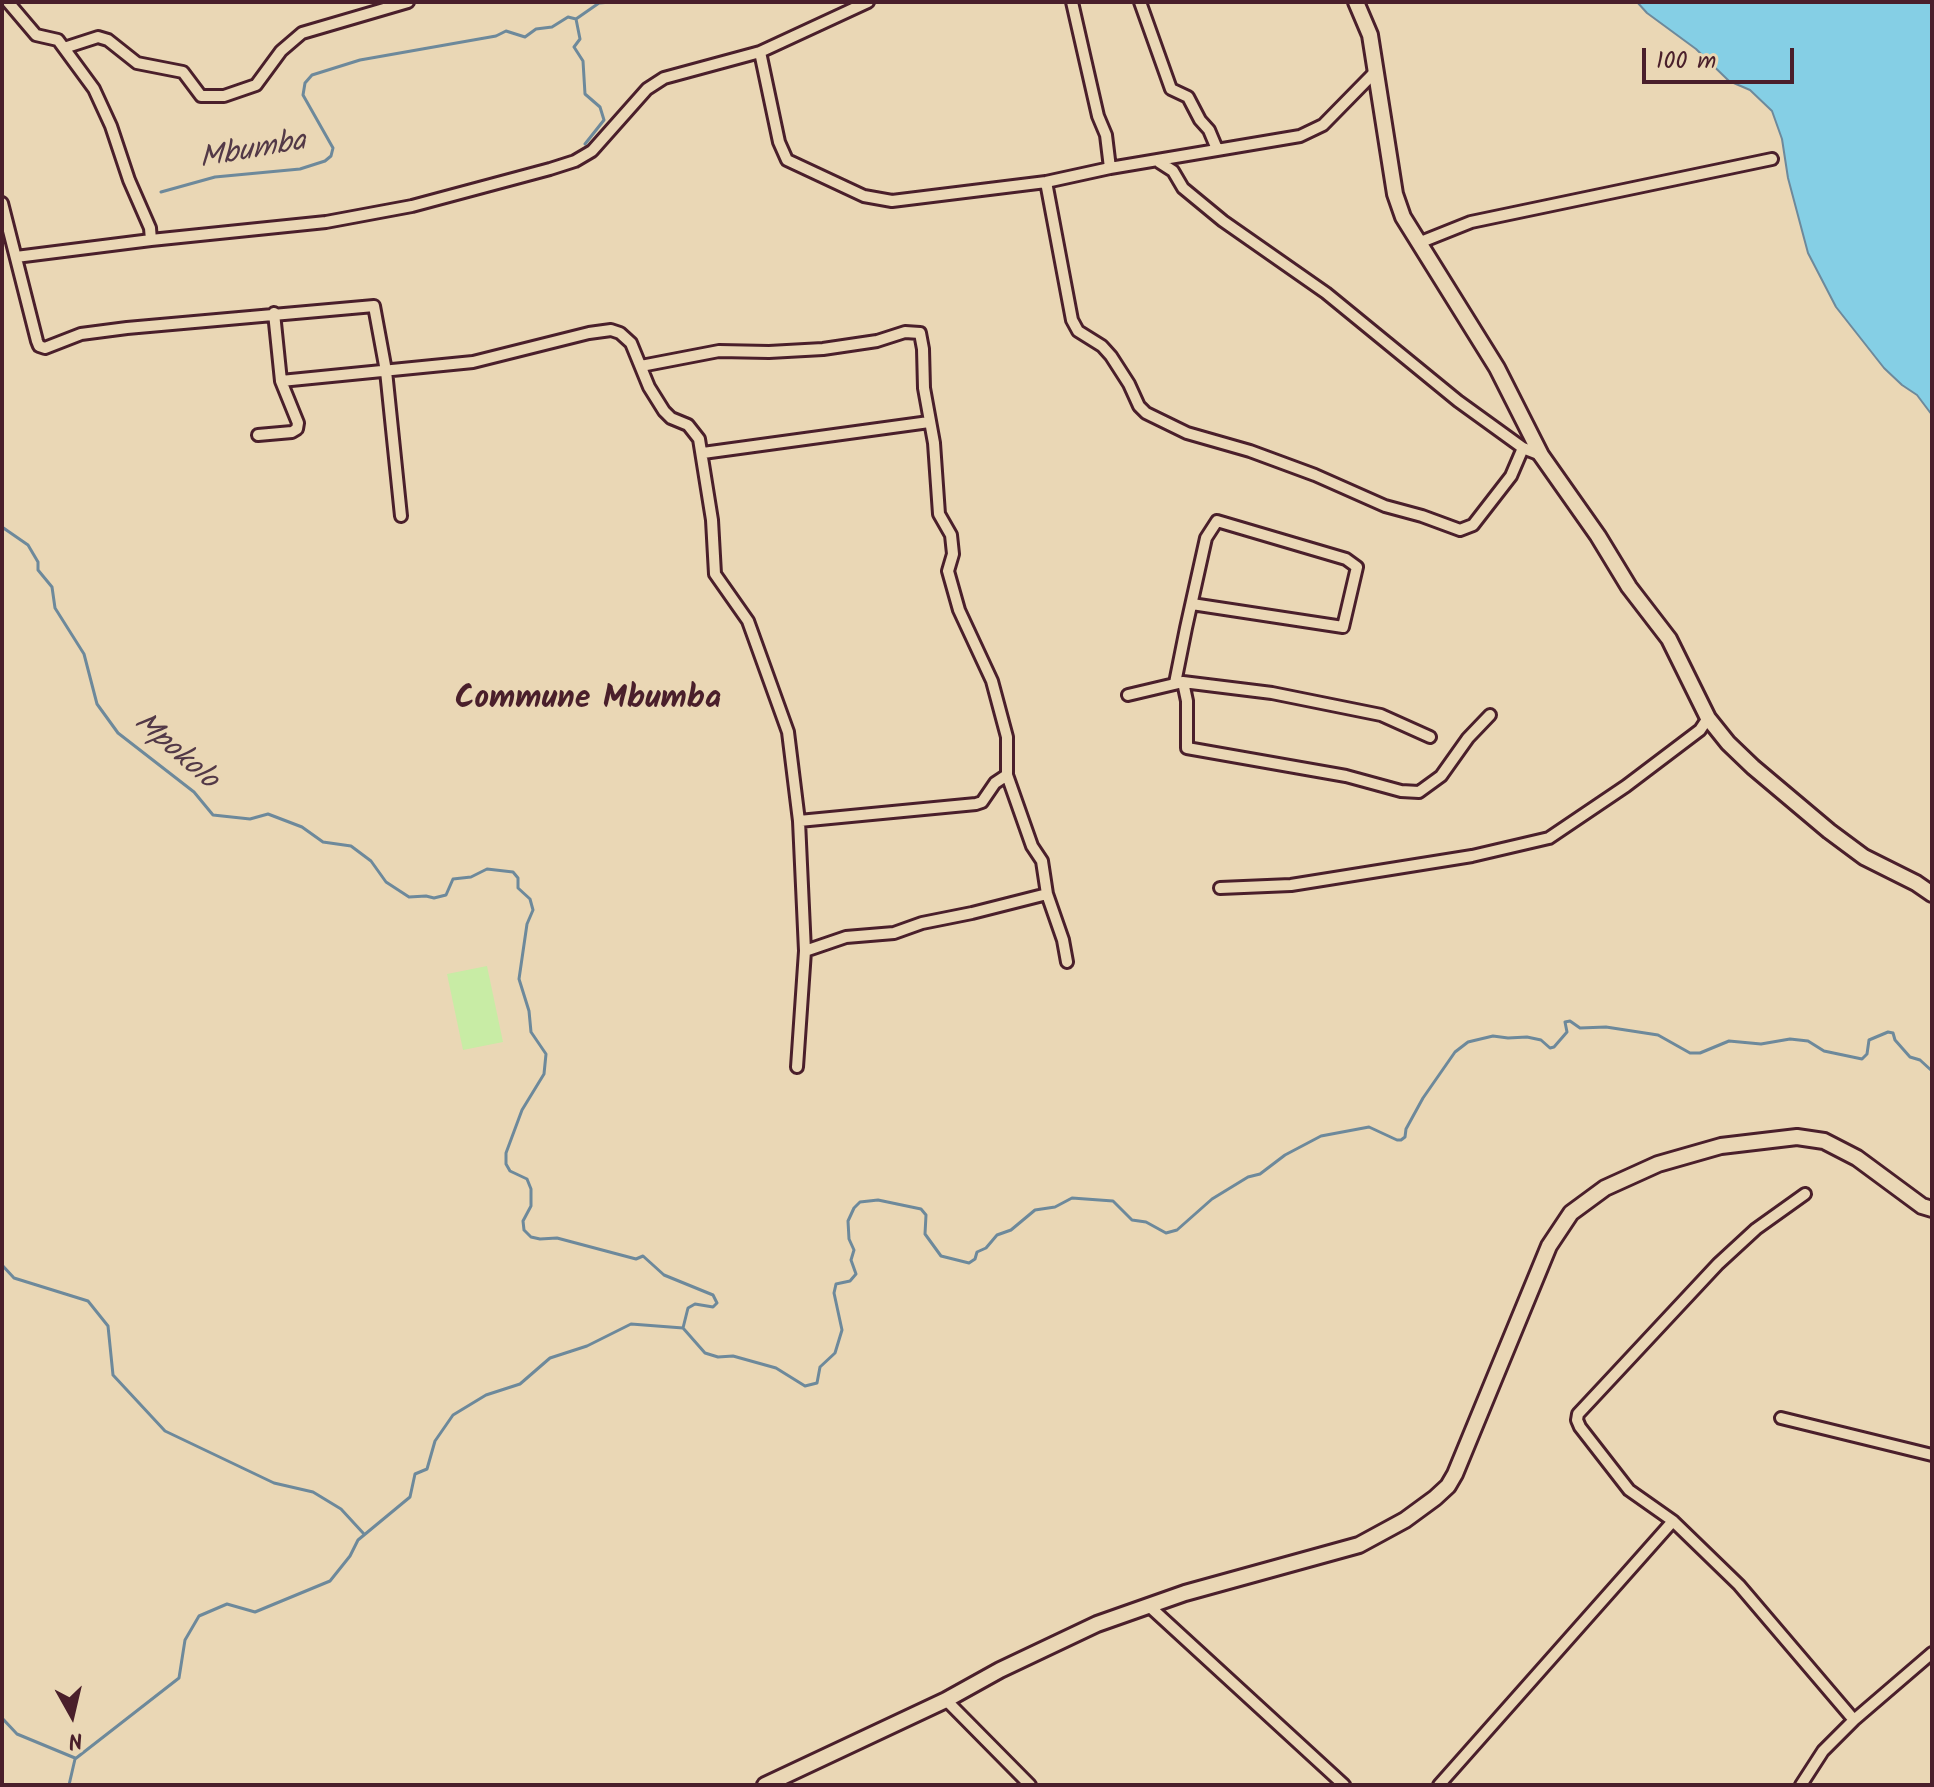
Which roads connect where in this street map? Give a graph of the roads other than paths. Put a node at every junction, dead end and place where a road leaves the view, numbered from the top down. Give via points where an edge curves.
1 (8, 2) edge
2 (408, 2) edge
3 (868, 2) edge
4 (1072, 2) edge
5 (1140, 2) edge
6 (1356, 2) edge
7 (64, 48) junction
8 (760, 52) junction
9 (1374, 73) junction
10 (1217, 149) junction
11 (1772, 159) dead end
12 (1159, 162) junction
13 (1110, 168) junction
14 (1046, 182) junction
15 (2, 203) edge
16 (151, 240) junction
17 (1421, 242) junction
18 (16, 257) junction
19 (274, 313) junction
20 (641, 366) junction
21 (386, 371) junction
22 (281, 381) junction
23 (929, 422) junction
24 (258, 435) dead end
25 (1523, 448) junction
26 (703, 453) junction
27 (1541, 455) junction
28 (401, 516) dead end
29 (1192, 604) junction
30 (1179, 683) junction
31 (1128, 695) dead end
32 (1490, 715) dead end
33 (1708, 718) junction
34 (1430, 737) dead end
35 (1007, 775) junction
36 (799, 821) junction
37 (1220, 888) dead end
38 (1047, 894) junction
39 (1932, 894) edge
40 (805, 951) junction
41 (1067, 962) dead end
42 (797, 1067) dead end
43 (1805, 1194) dead end
44 (1932, 1209) edge
45 (1781, 1418) dead end
46 (1932, 1455) edge
47 (1673, 1521) junction
48 (1149, 1606) junction
49 (1932, 1653) edge
50 (946, 1700) junction
51 (1854, 1720) junction
52 (765, 1785) edge
53 (1030, 1785) edge
54 (1344, 1785) edge
55 (1439, 1785) edge
56 (1801, 1785) edge

1 - 7 street via 36,35 58,40
2 - 7 street via 302,33 256,85 224,96 201,96 183,72 137,63 98,37
3 - 8 street
4 - 13 street
5 - 10 street via 1171,89 1188,97
6 - 9 main road via 1370,35
7 - 16 street via 94,89 111,126
8 - 14 street via 779,142 792,165 864,196 892,201
8 - 16 street via 664,78 647,89 592,151 550,169 412,206 326,222
9 - 10 street via 1323,125 1300,136
9 - 17 main road via 1395,194
10 - 12 street
11 - 17 street via 1471,222
12 - 13 street
12 - 25 street via 1223,221 1326,293
13 - 14 street
14 - 25 street via 1072,320 1078,331 1111,356 1146,413 1187,433 1250,451 1460,530 1473,525 1511,476
15 - 18 street
16 - 18 street
17 - 27 main road via 1497,368
18 - 19 street via 37,341 45,348 81,334
19 - 21 street via 374,306
19 - 22 street
20 - 21 street via 631,343 611,330 473,362
20 - 23 street via 719,351 823,349 920,333
20 - 26 street via 664,411 688,425
21 - 22 street
21 - 28 street
22 - 24 street via 297,429
23 - 26 street
23 - 35 street via 939,514 951,535 948,571 1002,713
25 - 27 street
26 - 36 street via 715,574 748,621 765,664 788,732
27 - 33 main road via 1669,639
29 - 29 street via 1206,538 1217,521 1346,559 1357,567 1343,627
29 - 30 street
30 - 31 street
30 - 32 street via 1187,701 1187,748 1401,791 1419,792 1441,776
30 - 34 street via 1316,701 1381,715
33 - 37 street via 1700,730 1626,786 1549,838 1291,885
33 - 39 main road via 1753,767 1829,831
35 - 36 street via 976,804
35 - 38 street via 1042,861
36 - 40 street
38 - 40 street via 894,933 846,937
38 - 41 street
40 - 42 street
43 - 47 street via 1718,1264 1578,1414 1580,1427 1629,1490
44 - 48 main road via 1835,1146 1797,1137 1721,1146 1658,1164 1605,1188 1571,1213 1549,1246 1455,1474 1435,1498 1359,1545
45 - 46 street
47 - 51 street via 1739,1585
47 - 55 street
48 - 50 main road via 1097,1624
48 - 54 street
49 - 51 street
50 - 52 main road
50 - 53 street
51 - 56 street via 1823,1751

